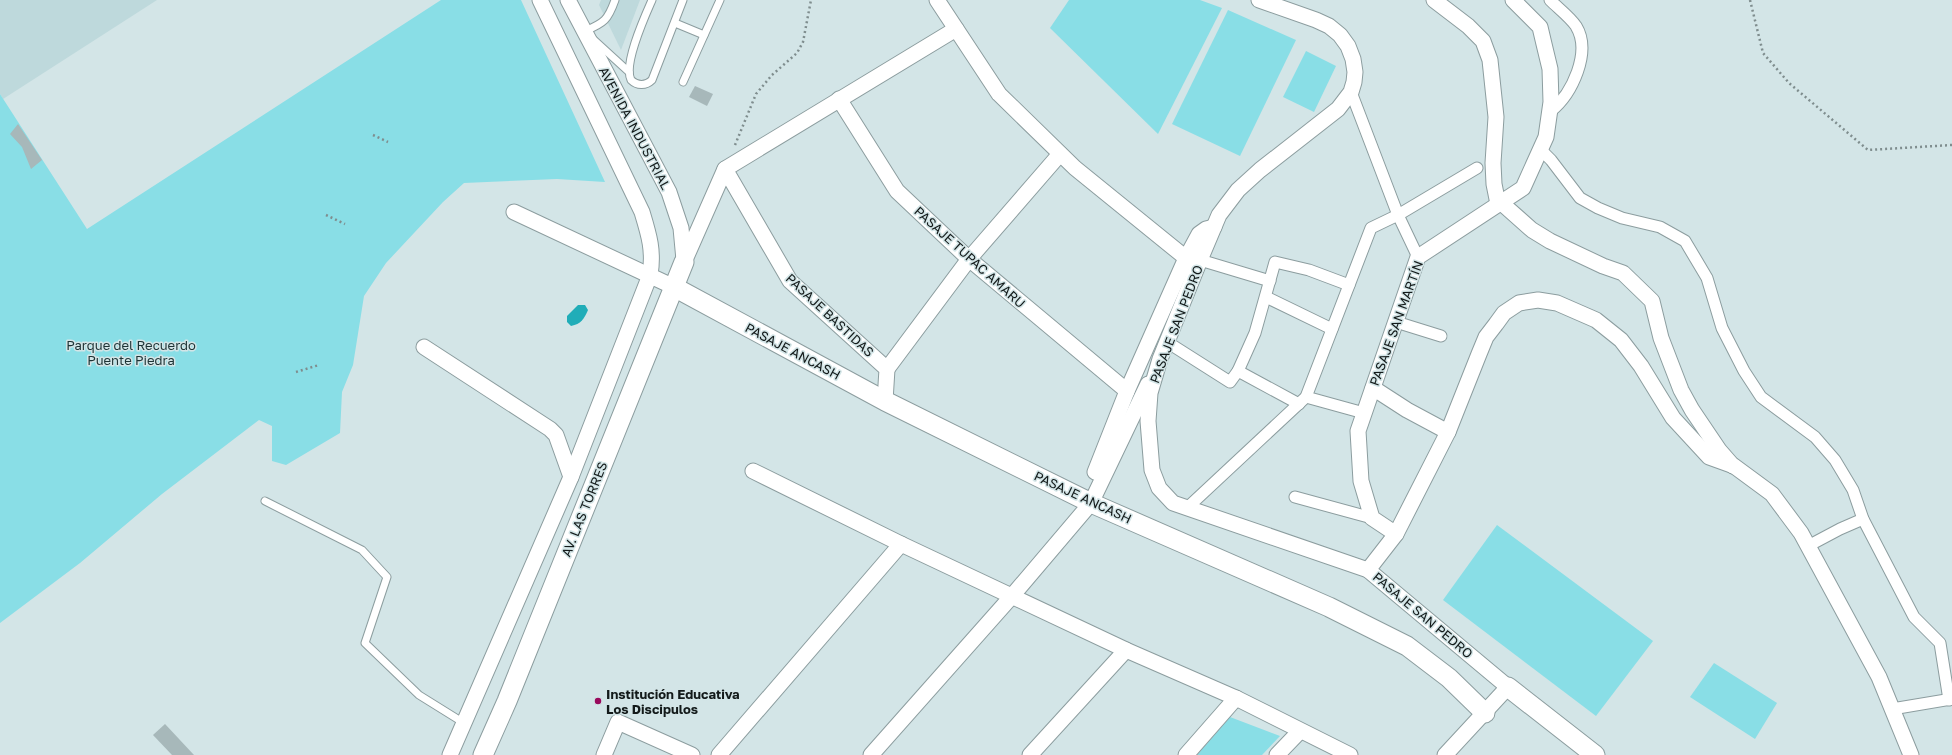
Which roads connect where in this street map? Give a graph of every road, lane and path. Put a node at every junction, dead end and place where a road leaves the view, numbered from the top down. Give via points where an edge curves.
1 (540, 0) edge
2 (568, 0) edge
3 (615, 0) edge
4 (652, 0) edge
5 (683, 0) edge
6 (720, 0) edge
7 (812, 0) edge
8 (937, 0) edge
9 (1259, 0) edge
10 (1434, 0) edge
11 (1513, 0) edge
12 (1550, 0) edge
13 (1750, 0) edge
14 (675, 22) junction
15 (956, 30) junction
16 (585, 32) junction
17 (704, 35) junction
18 (629, 72) junction
19 (683, 82) dead end
20 (1351, 92) junction
21 (839, 99) junction
22 (1551, 111) junction
23 (372, 135) dead end
24 (388, 142) dead end
25 (1952, 145) edge
26 (1540, 149) junction
27 (1060, 154) junction
28 (1477, 168) dead end
29 (725, 169) junction
30 (1500, 202) junction
31 (514, 212) dead end
32 (1398, 215) junction
33 (326, 216) dead end
34 (345, 224) dead end
35 (1418, 257) junction
36 (969, 259) junction
37 (1193, 259) junction
38 (684, 262) junction
39 (650, 275) junction
40 (1270, 281) junction
41 (1349, 285) junction
42 (674, 287) junction
43 (1266, 297) junction
44 (1396, 322) junction
45 (1332, 330) junction
46 (1441, 336) dead end
47 (1167, 342) junction
48 (424, 347) dead end
49 (1160, 359) junction
50 (319, 365) dead end
51 (887, 369) junction
52 (1238, 371) junction
53 (296, 372) dead end
54 (1373, 388) junction
55 (1127, 391) junction
56 (885, 401) junction
57 (1303, 401) junction
58 (1364, 413) junction
59 (1448, 432) junction
60 (1734, 466) junction
61 (753, 471) dead end
62 (571, 477) junction
63 (1295, 497) dead end
64 (265, 501) dead end
65 (1090, 503) junction
66 (1187, 508) junction
67 (1372, 518) junction
68 (1863, 519) junction
69 (1396, 534) junction
70 (901, 544) junction
71 (1808, 546) junction
72 (1368, 570) junction
73 (1012, 596) junction
74 (1126, 650) junction
75 (1508, 686) junction
76 (1236, 698) junction
77 (1950, 700) edge
78 (1892, 709) junction
79 (1485, 713) junction
80 (464, 723) junction
81 (1300, 731) junction
82 (1910, 753) edge
83 (450, 755) edge
84 (483, 755) edge
85 (604, 755) edge
86 (692, 755) edge
87 (719, 755) edge
88 (871, 755) edge
89 (1030, 755) edge
90 (1186, 755) edge
91 (1277, 755) edge
92 (1350, 755) edge
93 (1445, 755) edge
94 (1595, 755) edge

1 - 39 street, AV. LAS TORRES via 642,212 653,258
2 - 16 street, AVENIDA INDUSTRIAL
3 - 16 lane via 605,20
4 - 18 lane via 635,42
5 - 14 lane
6 - 17 lane
7 - 29 path via 803,42 797,53 772,75 756,94
8 - 15 street
9 - 20 street via 1316,20 1329,26 1340,36 1348,46 1353,59 1355,72
10 - 30 street via 1483,41 1490,60 1496,117 1494,184
11 - 22 street, PASAJE SAN MARTÍN via 1540,28 1550,69
12 - 22 street via 1576,26 1582,39 1581,66 1559,104
13 - 25 path via 1763,53 1789,83 1868,150
14 - 17 lane
14 - 18 lane via 652,80 649,83 638,84 631,80
15 - 21 street
15 - 27 street via 999,94
16 - 18 lane
16 - 38 street, AVENIDA INDUSTRIAL via 670,192 681,228
17 - 19 lane
20 - 32 street
20 - 37 street via 1329,118 1248,181 1229,202 1214,227 1199,234
21 - 29 street
21 - 36 street, PASAJE TUPAC AMARU via 891,184
22 - 26 street, PASAJE SAN MARTÍN via 1546,137
23 - 24 path
26 - 30 street, PASAJE SAN MARTÍN via 1523,188
26 - 68 street via 1580,198 1622,218 1660,227 1685,241 1707,278 1722,328 1761,398 1815,437 1835,460 1853,490
27 - 36 street
27 - 37 street via 1080,173
28 - 32 street
29 - 38 street
29 - 51 street, PASAJE BASTIDAS via 790,281
30 - 35 street, PASAJE SAN MARTÍN
30 - 60 street via 1532,230 1550,241 1623,273 1652,301 1661,338 1681,390 1692,410
31 - 39 street
32 - 35 street
32 - 41 street via 1371,228
33 - 34 path
35 - 44 street, PASAJE SAN MARTÍN
36 - 51 street
36 - 55 street, PASAJE TUPAC AMARU
37 - 40 street
37 - 47 street, PASAJE SAN PEDRO
37 - 55 street
38 - 42 street, AV. LAS TORRES
39 - 42 street
39 - 62 street, AV. LAS TORRES
40 - 41 street via 1275,262 1309,270
40 - 43 street
41 - 45 street
42 - 56 street, PASAJE ANCASH
42 - 84 street, AV. LAS TORRES via 507,702
43 - 45 street
43 - 52 street via 1255,333
44 - 46 street
44 - 54 street, PASAJE SAN MARTÍN
45 - 57 street
47 - 49 street, PASAJE SAN PEDRO
47 - 52 street via 1230,382
48 - 62 street via 550,429 556,435
49 - 65 street
49 - 66 street, PASAJE SAN PEDRO via 1150,394 1148,421 1152,470 1159,488 1173,503
50 - 53 path
51 - 56 street
52 - 57 street
54 - 58 street, PASAJE SAN MARTÍN
54 - 59 street
55 - 65 street via 1095,475
56 - 65 street, PASAJE ANCASH
57 - 58 street
57 - 66 street
58 - 67 street, PASAJE SAN MARTÍN via 1358,431 1361,481
59 - 60 street via 1486,338 1504,313 1519,303 1538,300 1557,303 1596,320 1621,340 1641,366 1673,418 1709,457
59 - 69 street
60 - 71 street via 1772,494
61 - 70 street
62 - 80 street, AV. LAS TORRES
63 - 67 street
64 - 80 lane via 362,550 387,577 365,643 419,696
65 - 73 street
65 - 79 street, PASAJE ANCASH via 1329,607 1407,646 1449,678
66 - 72 street, PASAJE SAN PEDRO
67 - 69 street
68 - 71 street
68 - 77 street via 1914,617 1940,643
69 - 72 street
70 - 73 street
70 - 87 street
71 - 78 street via 1879,677
72 - 75 street, PASAJE SAN PEDRO
73 - 74 street
73 - 88 street
74 - 76 street
74 - 89 street
75 - 79 street
75 - 94 street, PASAJE SAN PEDRO
76 - 81 street
76 - 90 street
77 - 78 street
78 - 82 street
79 - 93 street
80 - 83 street, AV. LAS TORRES
81 - 91 street
81 - 92 street
85 - 86 street via 618,722

